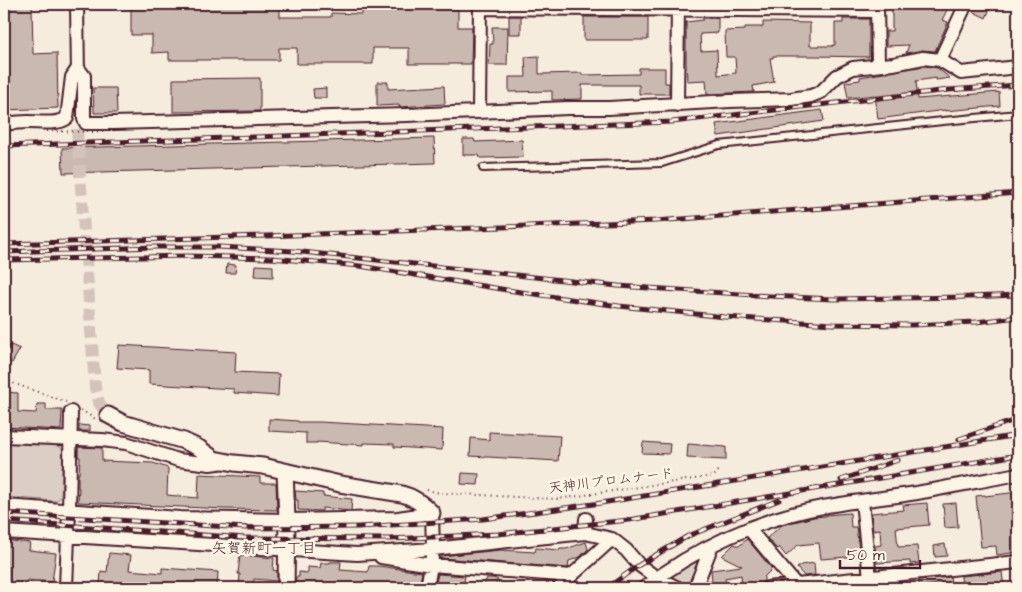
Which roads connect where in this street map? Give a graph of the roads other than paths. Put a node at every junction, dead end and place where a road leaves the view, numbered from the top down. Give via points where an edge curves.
1 (77, 4) edge
2 (966, 4) edge
3 (480, 6) edge
4 (678, 6) edge
5 (798, 7) edge
6 (877, 8) edge
7 (940, 60) junction
8 (878, 65) junction
9 (1018, 67) edge
10 (78, 68) junction
11 (677, 105) junction
12 (479, 112) junction
13 (1018, 114) edge
14 (4, 124) edge
15 (77, 129) tunnel mouth
16 (483, 168) dead end
17 (71, 412) dead end
18 (108, 415) tunnel mouth
19 (4, 436) edge
20 (70, 439) junction
21 (225, 462) junction
22 (285, 471) junction
23 (1018, 474) edge
24 (862, 501) junction
25 (4, 506) edge
26 (69, 510) junction
27 (432, 513) junction
28 (586, 519) dead end
29 (287, 520) junction
30 (749, 529) junction
31 (4, 532) edge
32 (585, 533) junction
33 (68, 536) junction
34 (612, 539) junction
35 (712, 545) junction
36 (433, 549) junction
37 (287, 550) junction
38 (357, 554) junction
39 (1018, 562) edge
40 (431, 565) junction
41 (571, 576) junction
42 (657, 578) junction
43 (870, 583) edge
44 (797, 586) junction
45 (66, 588) edge
46 (286, 588) edge
47 (427, 588) edge
48 (559, 588) edge
49 (644, 588) edge
50 (678, 588) edge
51 (695, 588) edge
52 (768, 588) edge

1 - 10 street
2 - 7 street
3 - 4 street
3 - 12 street
4 - 5 street
4 - 11 street
5 - 6 street
6 - 8 street
7 - 8 street via 923,58
7 - 9 street via 961,73
8 - 11 street via 853,68 836,76 811,96
10 - 12 street via 84,76 86,123
10 - 14 street via 72,78 67,118 42,123
10 - 15 street
11 - 12 street
13 - 16 lane via 719,145 662,163
17 - 20 street
18 - 21 street via 184,440 214,459
19 - 20 street
20 - 21 street via 126,443 178,460 210,464
20 - 26 street
21 - 22 street
22 - 27 street via 408,496
22 - 29 street
23 - 24 street
24 - 30 street via 822,507
24 - 43 street
25 - 26 street
26 - 29 street via 180,518
26 - 33 street
27 - 29 street via 398,518
27 - 36 street
28 - 32 street
29 - 37 street
30 - 35 street
30 - 44 street
31 - 33 street
32 - 34 street
32 - 36 street
33 - 37 street
33 - 45 street
34 - 41 street
34 - 42 street
35 - 42 street
35 - 51 street
36 - 38 street
36 - 40 street
37 - 38 street
37 - 46 street
38 - 40 street
39 - 43 street
40 - 41 street
40 - 47 street
41 - 48 street
42 - 49 street
42 - 50 street
43 - 44 street
44 - 52 street

